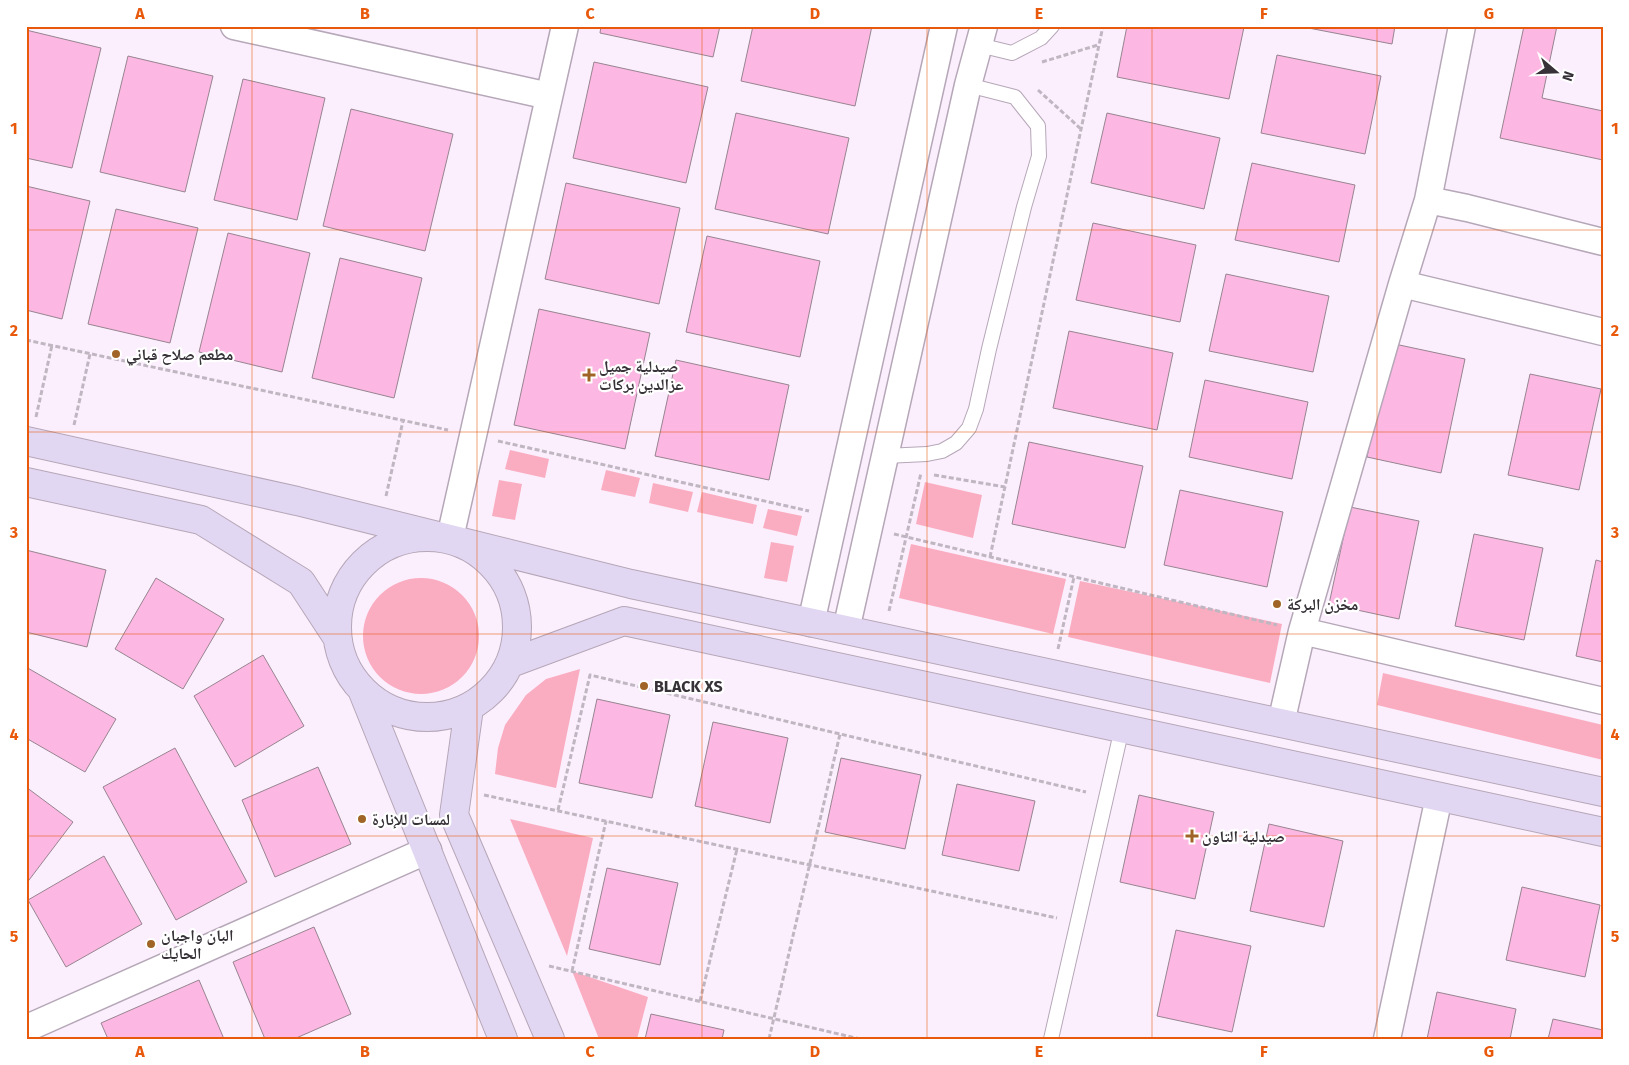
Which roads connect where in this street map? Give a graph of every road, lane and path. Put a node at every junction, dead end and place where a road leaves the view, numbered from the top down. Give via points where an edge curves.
1 (234, 26) edge
2 (565, 26) edge
3 (944, 26) edge
4 (1052, 26) edge
5 (1103, 26) edge
6 (1462, 26) edge
7 (982, 36) edge
8 (1031, 84) dead end
9 (968, 85) junction
10 (549, 96) junction
11 (1081, 130) junction
12 (1428, 200) junction
13 (1603, 242) edge
14 (1402, 284) junction
15 (1603, 332) edge
16 (26, 340) edge
17 (52, 345) junction
18 (90, 354) junction
19 (403, 421) junction
20 (474, 436) junction
21 (28, 441) edge
22 (69, 450) junction
23 (885, 456) junction
24 (921, 472) dead end
25 (931, 474) dead end
26 (26, 482) edge
27 (1005, 487) junction
28 (834, 517) junction
29 (381, 521) junction
30 (869, 528) junction
31 (906, 537) junction
32 (450, 538) junction
33 (990, 557) junction
34 (1074, 577) junction
35 (888, 611) dead end
36 (810, 622) junction
37 (846, 630) junction
38 (1302, 631) junction
39 (337, 637) junction
40 (1057, 650) dead end
41 (511, 663) junction
42 (363, 692) junction
43 (1603, 701) edge
44 (469, 708) junction
45 (1281, 723) junction
46 (1122, 728) junction
47 (840, 734) junction
48 (457, 789) junction
49 (1603, 792) edge
50 (1106, 797) junction
51 (1440, 797) junction
52 (558, 810) junction
53 (606, 821) junction
54 (1603, 832) edge
55 (737, 849) junction
56 (428, 850) junction
57 (810, 864) junction
58 (1078, 922) junction
59 (515, 958) junction
60 (572, 972) junction
61 (700, 1001) junction
62 (774, 1019) junction
63 (34, 1023) edge
64 (504, 1039) edge
65 (550, 1039) edge
66 (769, 1039) edge
67 (860, 1039) edge
68 (1051, 1039) edge
69 (1387, 1039) edge

1 - 10 street
2 - 10 street
3 - 28 street
4 - 7 lane via 1041,38 1012,53
5 - 11 path
6 - 12 street
7 - 9 street
8 - 11 path
9 - 23 street
9 - 23 lane via 1015,97 1038,126 1039,156 969,428 956,443 942,450
10 - 20 street
11 - 27 path
12 - 13 street
12 - 14 street
14 - 15 street
14 - 38 street
16 - 17 path
17 - 18 path
17 - 21 path
18 - 19 path
18 - 22 path
19 - 20 path
19 - 29 path
20 - 28 path
20 - 32 street
21 - 22 street
22 - 29 street
23 - 30 street
24 - 31 path
25 - 27 path
26 - 39 street via 201,520 301,582
27 - 33 path
28 - 36 street
29 - 32 street
30 - 31 path
30 - 37 street
31 - 33 path
31 - 35 path
32 - 36 street via 631,584
32 - 39 street via 421,536 392,542 368,558 349,580 338,608
32 - 41 street via 478,551 501,573 515,601 518,632
33 - 34 path
34 - 38 path
34 - 40 path
36 - 37 street
37 - 45 street
38 - 43 street
38 - 45 street
39 - 42 street via 346,666
41 - 44 street via 494,689
41 - 46 street via 624,621
42 - 44 street via 386,708 413,717 442,717
42 - 56 street
44 - 48 street
45 - 49 street
46 - 50 lane
46 - 51 street
47 - 50 path
47 - 52 path via 590,675
47 - 57 path
48 - 52 path
48 - 59 street via 454,816
50 - 58 lane
51 - 54 street
51 - 69 street
52 - 53 path
53 - 55 path
53 - 60 path
55 - 57 path
55 - 61 path
56 - 63 street
56 - 64 street
57 - 58 path
57 - 62 path
58 - 68 lane
59 - 60 path
59 - 65 street
60 - 61 path
61 - 62 path
62 - 66 path
62 - 67 path

